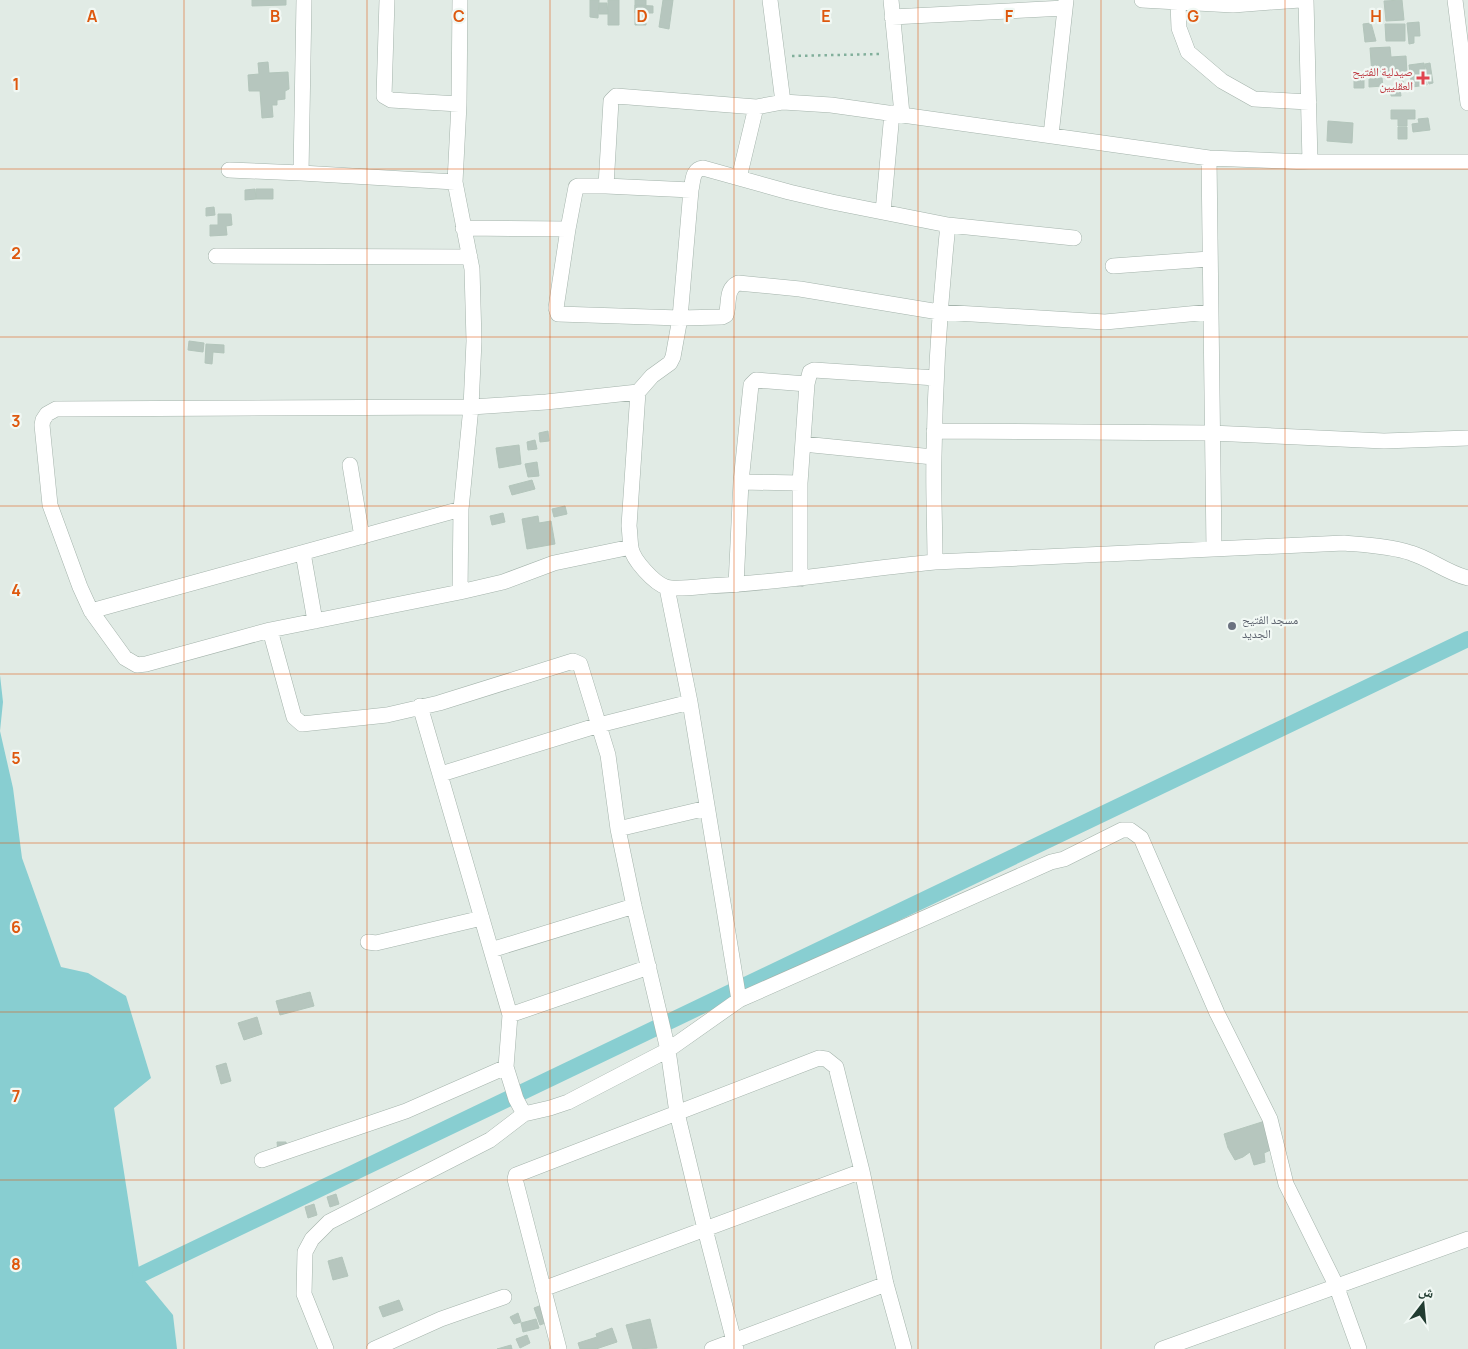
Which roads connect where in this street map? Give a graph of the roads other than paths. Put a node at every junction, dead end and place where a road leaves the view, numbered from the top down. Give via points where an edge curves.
1 (304, 0) edge
2 (387, 0) edge
3 (460, 0) edge
4 (770, 0) edge
5 (891, 0) edge
6 (1142, 0) edge
7 (1300, 0) edge
8 (1306, 0) edge
9 (1455, 0) edge
10 (1178, 3) junction
11 (1066, 4) edge
12 (892, 17) junction
13 (783, 102) junction
14 (1309, 102) junction
15 (459, 104) junction
16 (1468, 104) edge
17 (756, 107) junction
18 (897, 114) junction
19 (1052, 135) junction
20 (1209, 158) junction
21 (1310, 162) junction
22 (1468, 162) edge
23 (230, 170) dead end
24 (301, 173) junction
25 (739, 178) junction
26 (455, 182) junction
27 (606, 186) junction
28 (691, 190) junction
29 (883, 212) junction
30 (948, 225) junction
31 (463, 228) junction
32 (568, 228) junction
33 (1074, 238) dead end
34 (216, 256) dead end
35 (470, 257) junction
36 (1209, 259) junction
37 (1113, 266) dead end
38 (939, 312) junction
39 (1210, 312) junction
40 (680, 318) junction
41 (936, 378) junction
42 (807, 384) junction
43 (638, 392) junction
44 (471, 406) junction
45 (934, 431) junction
46 (1211, 433) junction
47 (1468, 438) edge
48 (803, 444) junction
49 (934, 457) junction
50 (350, 465) dead end
51 (741, 482) junction
52 (800, 483) junction
53 (460, 509) junction
54 (362, 536) junction
55 (631, 547) junction
56 (1214, 549) junction
57 (303, 553) junction
58 (935, 562) junction
59 (1468, 578) edge
60 (800, 579) junction
61 (736, 585) junction
62 (667, 588) junction
63 (460, 592) junction
64 (92, 611) junction
65 (315, 621) junction
66 (270, 630) junction
67 (690, 702) junction
68 (420, 706) junction
69 (599, 725) junction
70 (441, 774) junction
71 (707, 808) junction
72 (618, 829) junction
73 (634, 906) junction
74 (482, 918) junction
75 (368, 942) dead end
76 (491, 950) junction
77 (649, 967) junction
78 (739, 1000) junction
79 (510, 1015) junction
80 (668, 1050) junction
81 (506, 1067) junction
82 (677, 1113) junction
83 (524, 1114) junction
84 (262, 1160) dead end
85 (862, 1171) junction
86 (705, 1230) junction
87 (1468, 1239) edge
88 (886, 1284) junction
89 (1336, 1285) junction
90 (543, 1290) junction
91 (504, 1298) dead end
92 (735, 1345) edge
93 (326, 1349) edge
94 (374, 1349) edge
95 (559, 1349) edge
96 (712, 1349) edge
97 (904, 1349) edge
98 (1162, 1349) edge
99 (1359, 1349) edge

1 - 24 street
2 - 15 street via 384,96 391,100
3 - 15 street
4 - 13 street
5 - 12 street
6 - 10 street
7 - 10 street via 1233,5
8 - 14 street
9 - 16 street
10 - 14 street via 1179,28 1188,52 1222,81 1254,99
11 - 12 street
11 - 19 street
12 - 18 street
13 - 17 street
13 - 18 street
14 - 21 street
15 - 26 street
17 - 25 street
17 - 27 street via 616,96 611,101
18 - 19 street
18 - 29 street
19 - 20 street
20 - 21 street
20 - 36 street
21 - 22 street
23 - 24 street
24 - 26 street
25 - 28 street via 698,169
25 - 29 street
26 - 31 street
27 - 28 street
27 - 32 street via 576,187
28 - 40 street
29 - 30 street
30 - 33 street
30 - 38 street
31 - 32 street
31 - 35 street
32 - 40 street via 556,308 558,314
34 - 35 street
35 - 44 street via 474,286
36 - 37 street
36 - 39 street
38 - 39 street via 1105,322
38 - 40 street via 800,289 738,283 730,290 726,315
38 - 41 street
39 - 46 street
40 - 43 street via 672,361
41 - 42 street via 814,370 809,374
41 - 45 street
42 - 48 street
42 - 51 street via 753,381
43 - 44 street
43 - 55 street via 629,526
44 - 53 street
44 - 64 street via 51,410 42,425 50,506
45 - 46 street
45 - 49 street
46 - 47 street via 1384,441
46 - 56 street
48 - 49 street
48 - 52 street
49 - 58 street
50 - 54 street
51 - 52 street
51 - 61 street
52 - 60 street
53 - 54 street
53 - 63 street
54 - 57 street
55 - 62 street via 647,573
55 - 63 street via 572,558 503,582
56 - 58 street
56 - 59 street via 1359,544 1410,552 1448,572
57 - 64 street
57 - 65 street
58 - 60 street
60 - 61 street
61 - 62 street
62 - 67 street
63 - 65 street
64 - 66 street via 125,658 137,665
65 - 66 street
66 - 68 street via 294,717 302,724 387,714
67 - 69 street
67 - 71 street
68 - 69 street via 576,661 580,664
68 - 70 street
69 - 70 street
69 - 72 street via 608,755
70 - 74 street
71 - 72 street
71 - 78 street
72 - 73 street
73 - 76 street
73 - 77 street
74 - 75 street via 376,943
74 - 76 street
76 - 79 street
77 - 79 street
77 - 80 street
78 - 80 street
78 - 89 street via 1064,859 1122,830 1130,830 1141,838 1217,1013 1270,1119 1286,1184
79 - 81 street
80 - 82 street
80 - 83 street via 568,1102
81 - 83 street
81 - 84 street via 406,1111
82 - 85 street via 814,1059 826,1059 836,1067
82 - 86 street
82 - 90 street via 516,1175
83 - 93 street via 490,1140 328,1222 312,1239 304,1252 304,1294
85 - 86 street
85 - 88 street
86 - 90 street
86 - 92 street
87 - 89 street
88 - 92 street
88 - 97 street
89 - 98 street
89 - 99 street
90 - 95 street
91 - 94 street via 441,1319
92 - 96 street

